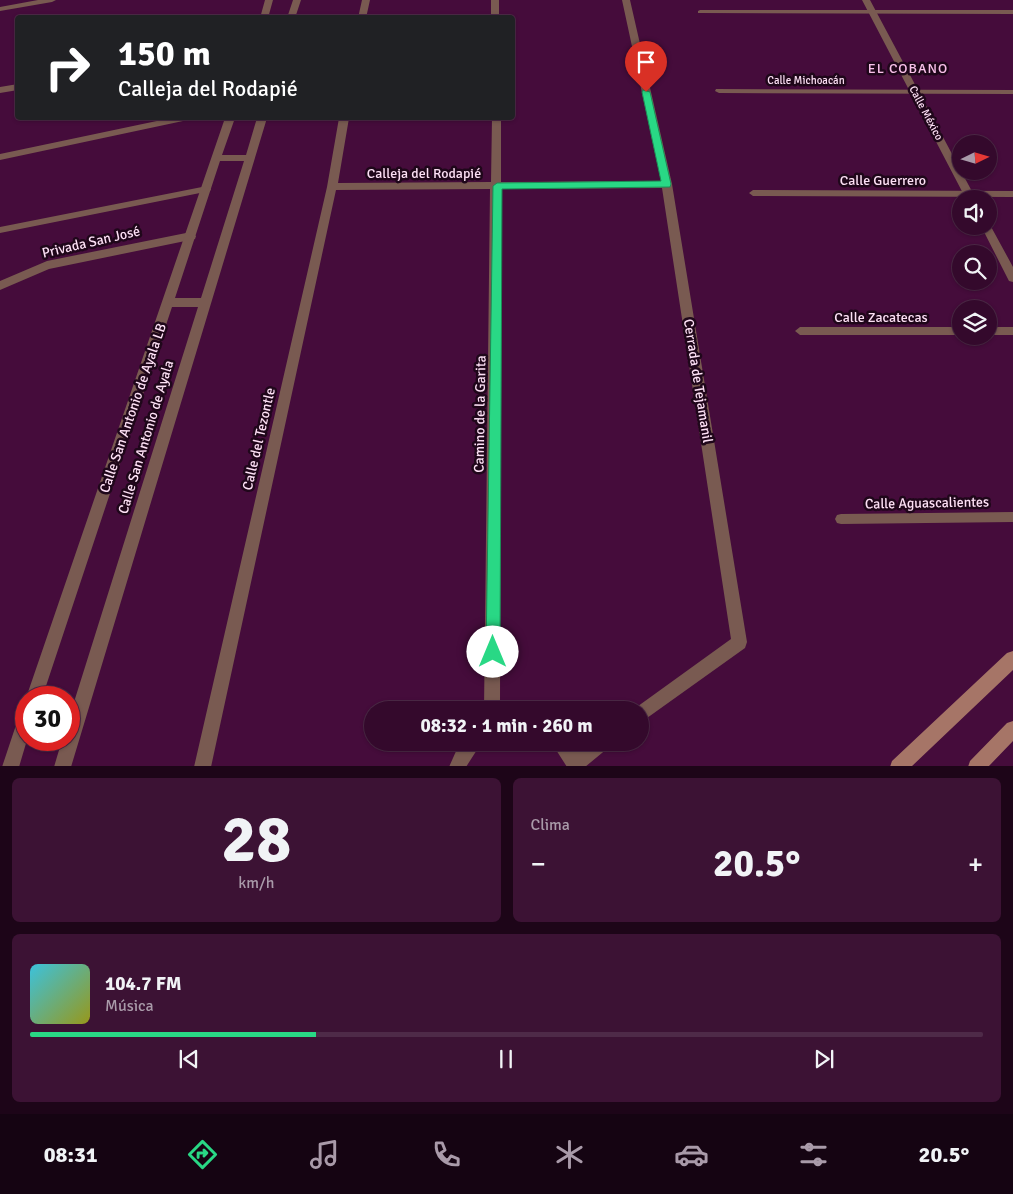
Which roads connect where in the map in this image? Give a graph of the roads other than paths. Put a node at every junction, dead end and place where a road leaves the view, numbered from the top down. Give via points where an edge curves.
1 (52, 0) edge
2 (270, 0) edge
3 (297, 0) edge
4 (366, 0) edge
5 (495, 0) edge
6 (626, 0) edge
7 (866, 0) edge
8 (0, 9) edge
9 (700, 12) dead end
10 (873, 12) junction
11 (1013, 12) edge
12 (265, 15) edge
13 (292, 15) edge
14 (363, 15) edge
15 (495, 15) edge
16 (15, 88) edge
17 (0, 90) edge
18 (719, 91) dead end
19 (915, 92) junction
20 (1013, 92) edge
21 (174, 120) edge
22 (229, 120) edge
23 (261, 120) edge
24 (344, 120) edge
25 (496, 120) edge
26 (0, 157) edge
27 (217, 158) junction
28 (249, 158) junction
29 (666, 184) junction
30 (497, 186) junction
31 (332, 187) junction
32 (207, 189) junction
33 (967, 190) edge
34 (753, 193) dead end
35 (1013, 194) edge
36 (997, 195) edge
37 (952, 196) edge
38 (0, 230) edge
39 (991, 235) edge
40 (191, 236) junction
41 (1013, 278) edge
42 (0, 286) edge
43 (169, 302) junction
44 (204, 303) junction
45 (800, 331) dead end
46 (952, 331) edge
47 (997, 331) edge
48 (1013, 331) edge
49 (1013, 517) edge
50 (841, 520) dead end
51 (1013, 658) edge
52 (38, 686) edge
53 (492, 701) edge
54 (649, 708) edge
55 (1013, 729) edge
56 (15, 751) edge
57 (466, 751) edge
58 (567, 751) edge
59 (591, 751) edge
60 (576, 764) edge
61 (10, 766) edge
62 (62, 766) edge
63 (202, 766) edge
64 (457, 766) edge
65 (898, 766) edge
66 (976, 766) edge

1 - 8 street
2 - 12 street
3 - 13 street
4 - 14 street
5 - 15 street
6 - 29 street, Cerrada de Tejamanil
7 - 10 street, Calle México
9 - 10 lane
10 - 11 lane
10 - 19 street, Calle México
16 - 17 street
18 - 19 lane, Calle Michoacán
19 - 20 lane, Calle Michoacán
19 - 33 street, Calle México
21 - 26 street
22 - 27 street, Calle San Antonio de Ayala LB
23 - 28 street, Calle San Antonio de Ayala
24 - 31 street, Calle del Tezontle
25 - 30 street, Camino de la Garita
27 - 28 street
27 - 32 street, Calle San Antonio de Ayala LB
28 - 44 street, Calle San Antonio de Ayala
29 - 30 street, Calleja del Rodapié
29 - 54 street, Cerrada de Tejamanil via 739,642
30 - 31 street, Calleja del Rodapié
30 - 53 street, Camino de la Garita
31 - 63 street, Calle del Tezontle
32 - 38 lane
32 - 40 street, Calle San Antonio de Ayala LB
34 - 37 lane, Calle Guerrero
35 - 36 lane, Calle Guerrero
39 - 41 street
40 - 42 street, Privada San José via 47,265
40 - 43 street, Calle San Antonio de Ayala LB
43 - 44 street
43 - 52 street, Calle San Antonio de Ayala LB
44 - 62 street, Calle San Antonio de Ayala
45 - 46 lane, Calle Zacatecas
47 - 48 lane
49 - 50 lane, Calle Aguascalientes
51 - 65 main road
55 - 66 main road
56 - 61 street
57 - 64 street
58 - 60 street
59 - 60 street

